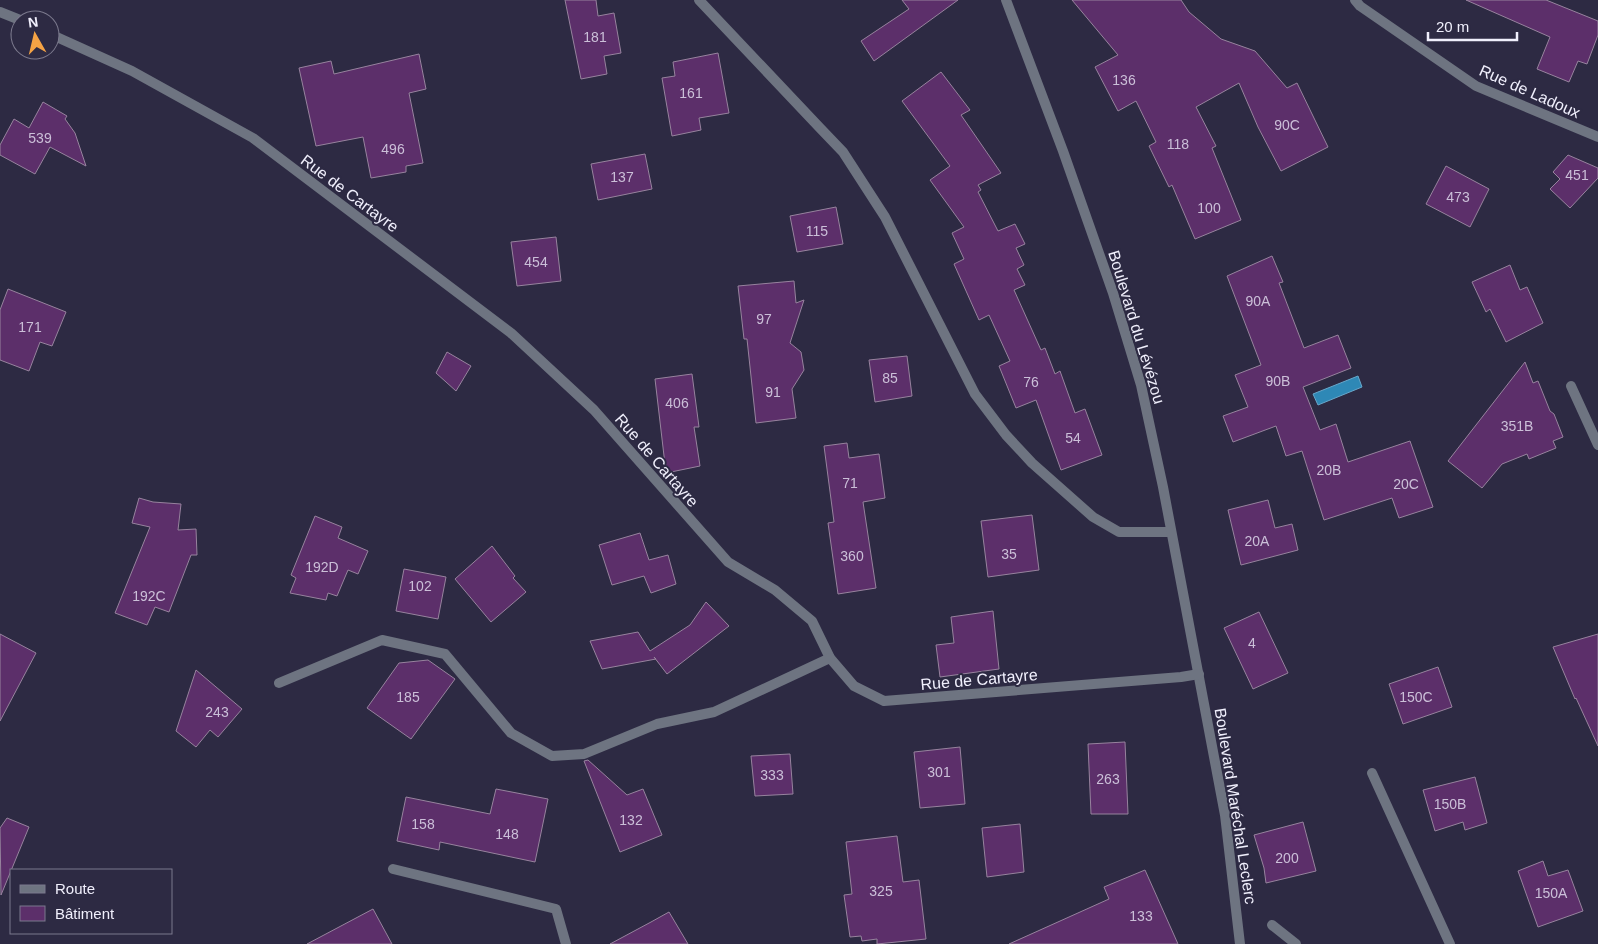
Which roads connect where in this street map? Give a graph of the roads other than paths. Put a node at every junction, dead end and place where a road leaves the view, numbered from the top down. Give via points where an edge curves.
1 (699, 0) edge
2 (1006, 0) edge
3 (1359, 2) edge
4 (60, 39) edge
5 (1598, 137) edge
6 (1571, 386) dead end
7 (1598, 445) edge
8 (1171, 532) junction
9 (830, 658) junction
10 (1199, 674) junction
11 (279, 683) dead end
12 (1372, 772) dead end
13 (393, 869) dead end
14 (1272, 925) dead end
15 (566, 944) edge
16 (1240, 944) edge
17 (1296, 944) edge
18 (1450, 944) edge

1 - 8 street via 843,152 885,217 975,394 1006,435 1093,518 1119,532
2 - 8 street, Boulevard du Lévézou via 1113,293 1141,385
3 - 5 street, Rue de Ladoux via 1476,86
4 - 9 street, Rue de Cartayre via 132,71 253,138 511,333 594,410 728,562 775,590 812,621
6 - 7 street
8 - 10 street, Boulevard du Lévézou
9 - 10 street, Rue de Cartayre via 854,686 884,701
9 - 11 street via 714,712 657,724 584,754 552,756 511,733 445,654 382,640
10 - 16 street, Boulevard Maréchal Leclerc via 1225,815
12 - 18 street
13 - 15 street via 556,909
14 - 17 street

